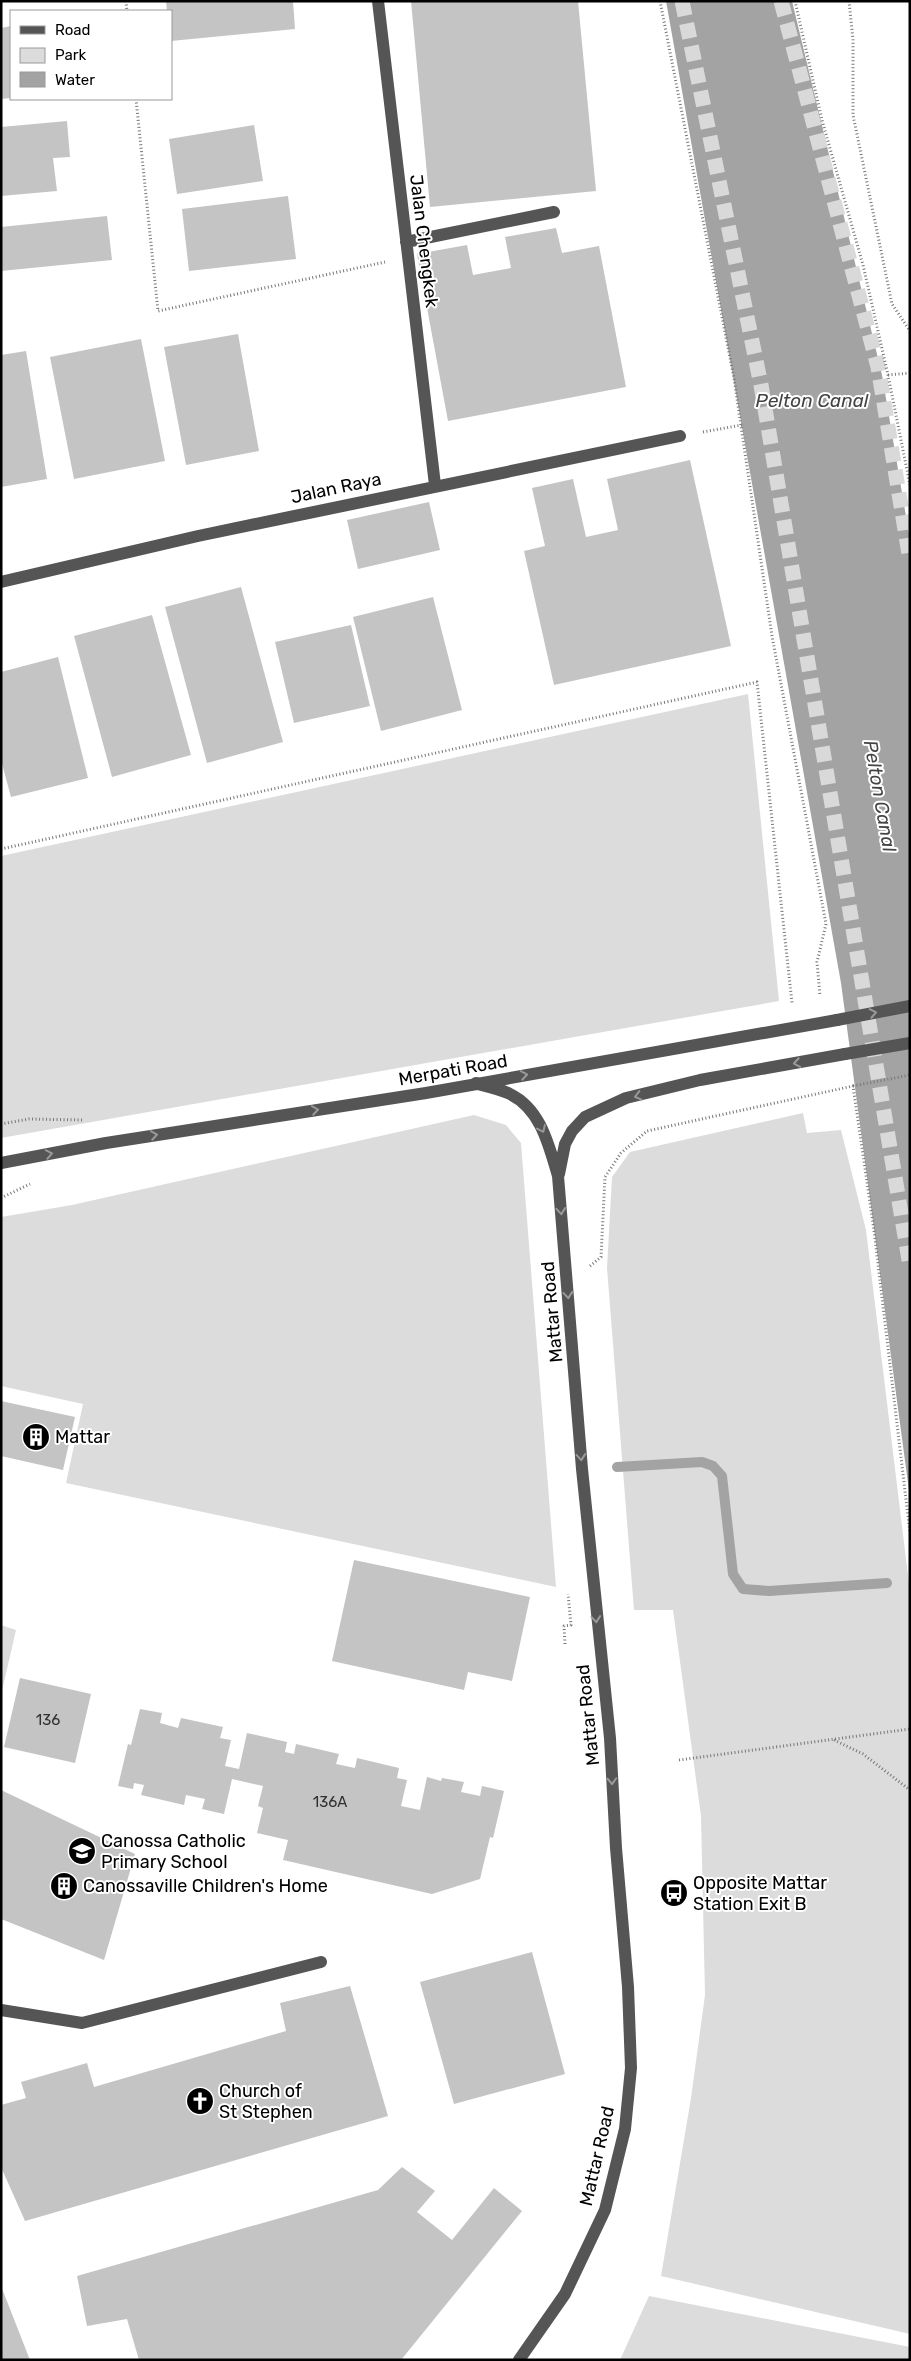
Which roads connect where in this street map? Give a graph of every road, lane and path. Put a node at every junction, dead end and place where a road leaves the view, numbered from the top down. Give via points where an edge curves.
1 (378, 1) edge
2 (660, 1) edge
3 (795, 1) edge
4 (849, 1) edge
5 (136, 100) edge
6 (554, 212) dead end
7 (406, 242) junction
8 (408, 258) junction
9 (910, 331) edge
10 (910, 373) edge
11 (888, 374) junction
12 (742, 425) junction
13 (680, 436) joint
14 (434, 485) junction
15 (910, 485) edge
16 (1, 582) edge
17 (1, 849) edge
18 (820, 996) dead end
19 (792, 1003) dead end
20 (910, 1006) edge
21 (910, 1043) edge
22 (910, 1074) edge
23 (476, 1084) junction
24 (853, 1086) junction
25 (1, 1163) edge
26 (558, 1176) junction
27 (32, 1183) dead end
28 (1, 1198) edge
29 (591, 1276) dead end
30 (910, 1533) edge
31 (567, 1586) dead end
32 (565, 1644) dead end
33 (910, 1729) edge
34 (833, 1740) junction
35 (679, 1760) dead end
36 (910, 1790) edge
37 (321, 1962) dead end
38 (1, 2010) edge
39 (519, 2360) edge

1 - 7 street, Jalan Chengkek
2 - 12 path
3 - 11 path via 822,120 863,265
4 - 9 path via 853,40 853,115 892,304
5 - 8 path via 158,311
6 - 7 street
7 - 8 street, Jalan Chengkek
8 - 14 street, Jalan Chengkek
10 - 11 path
11 - 15 path
12 - 13 path
12 - 18 path via 772,636 826,924 817,962
13 - 14 street, Jalan Raya
14 - 16 street, Jalan Raya
17 - 19 path via 757,682
23 -> 20 street, Merpati Road, bridge
21 -> 26 street, bridge via 700,1080 626,1098 585,1118 572,1131 565,1144
22 - 24 path, bridge
25 -> 23 street, Merpati Road via 106,1143
23 -> 26 street, Mattar Road via 510,1094 527,1106 538,1119 547,1139
24 - 29 path via 647,1131 621,1153 605,1177 601,1257 590,1266
24 - 30 path via 874,1230
26 -> 39 street, Mattar Road via 582,1469 610,1738 631,2068 625,2129 605,2210 565,2294
27 - 28 path
31 - 32 path via 571,1625 564,1626
33 - 34 path
34 - 35 path
34 - 36 path via 863,1754
37 - 38 street via 82,2023

